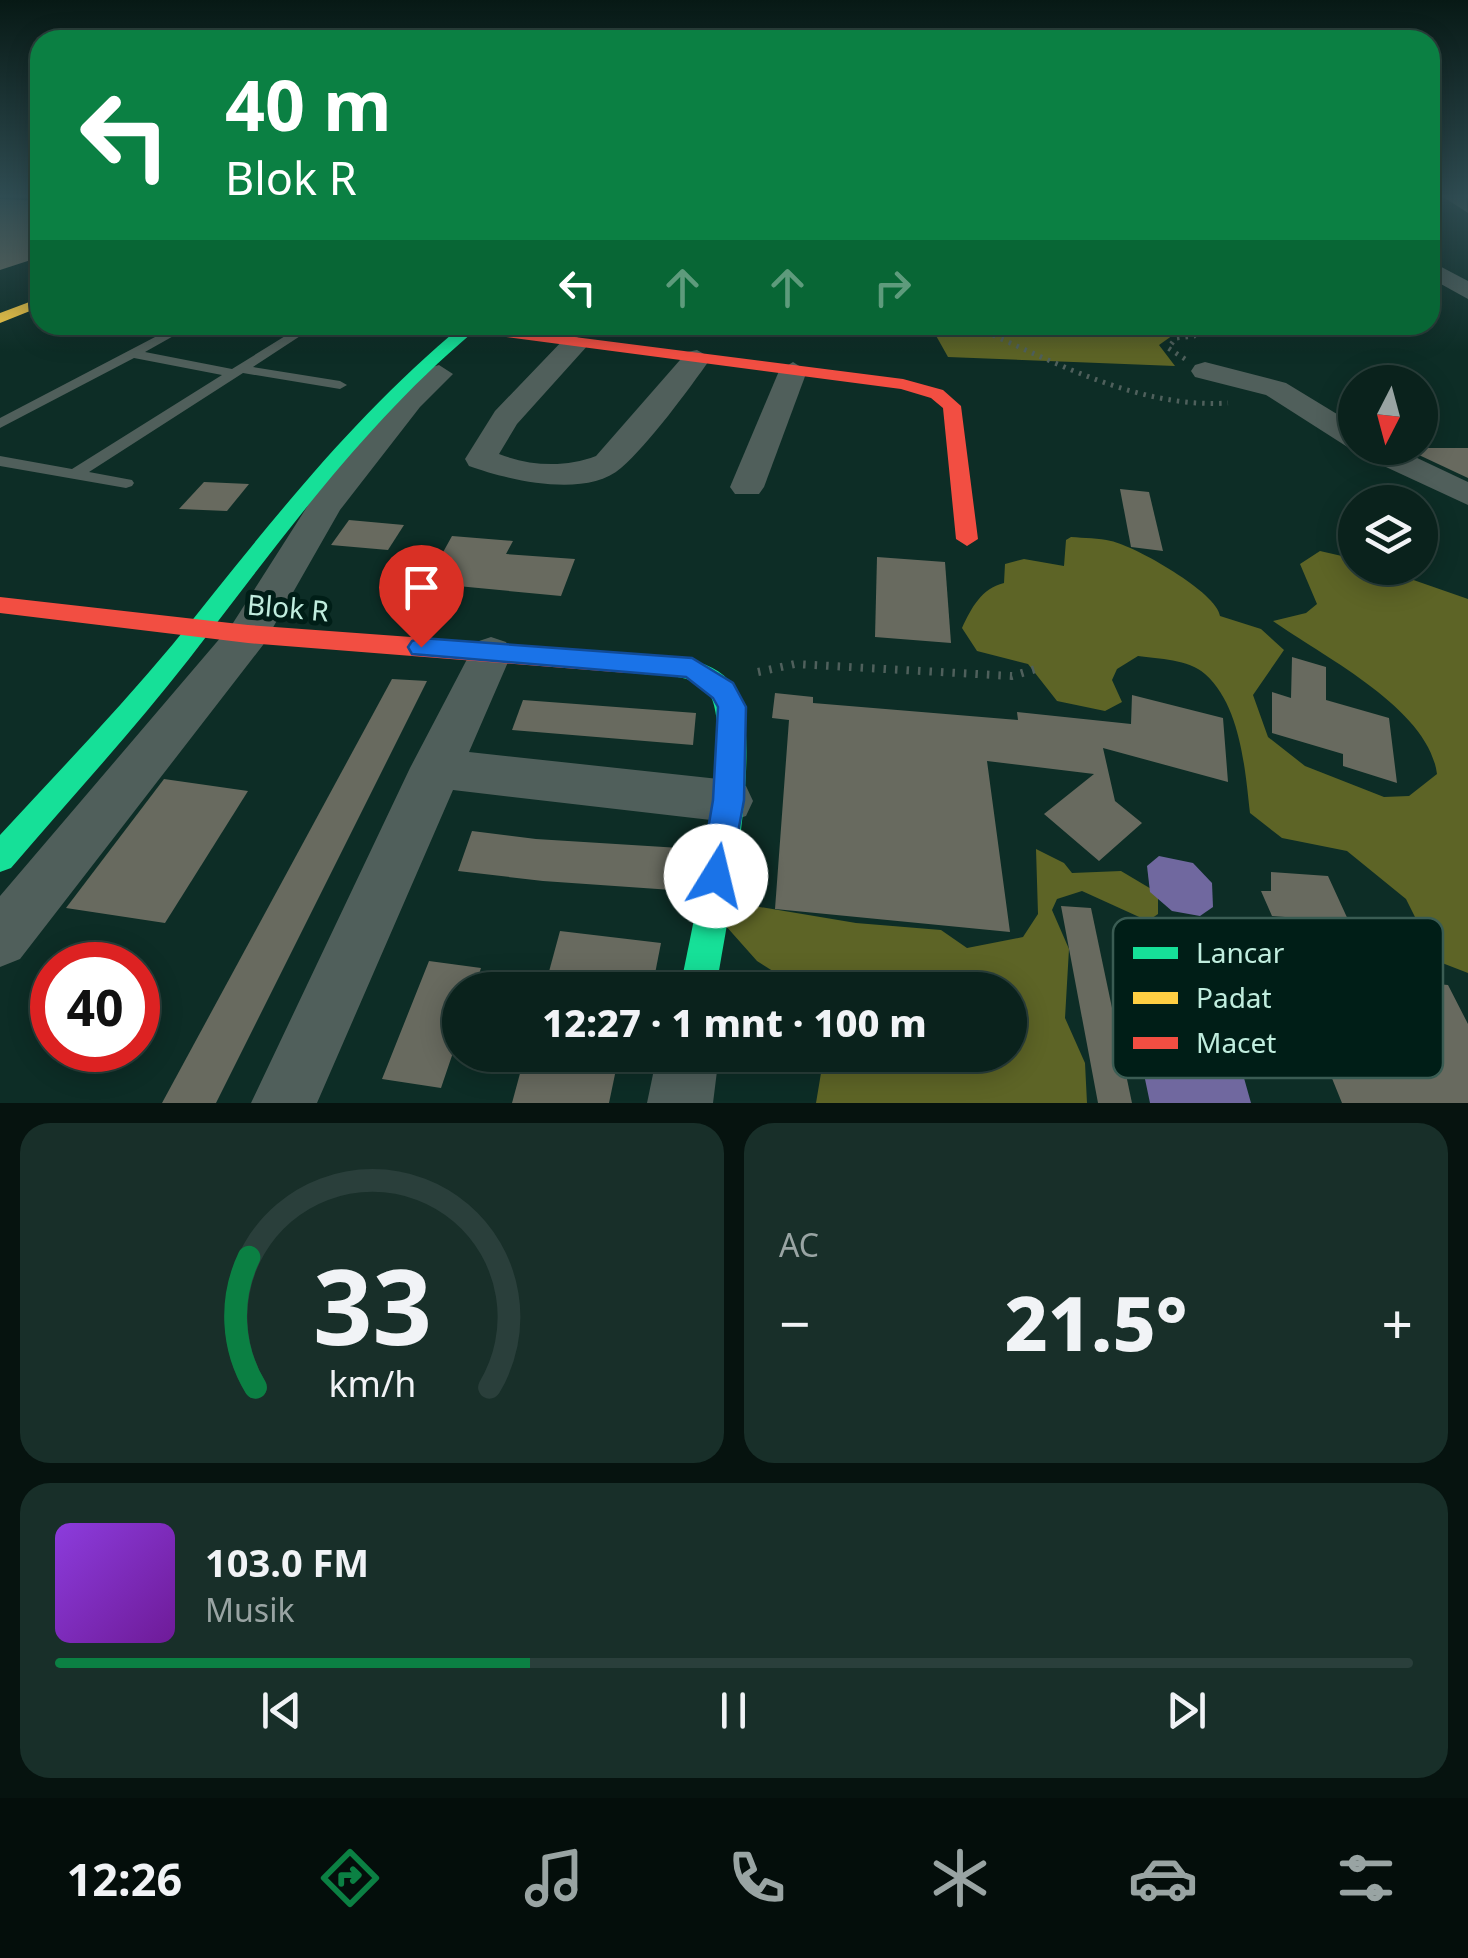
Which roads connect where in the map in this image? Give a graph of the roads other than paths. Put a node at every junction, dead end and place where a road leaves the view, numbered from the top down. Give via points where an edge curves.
1 (1468, 266) edge
2 (1440, 267) edge
3 (1440, 274) edge
4 (1468, 292) edge
5 (30, 306) edge
6 (0, 318) edge
7 (169, 335) edge
8 (295, 335) edge
9 (483, 335) edge
10 (514, 335) edge
11 (575, 344) junction
12 (133, 354) junction
13 (697, 358) junction
14 (236, 371) junction
15 (793, 372) junction
16 (1205, 372) road end
17 (340, 385) dead end
18 (0, 424) edge
19 (1338, 428) edge
20 (345, 459) junction
21 (0, 461) edge
22 (1406, 465) edge
23 (72, 474) junction
24 (126, 483) dead end
25 (747, 488) dead end
26 (1468, 495) edge
27 (967, 539) dead end
28 (0, 605) edge
29 (198, 629) junction
30 (248, 634) junction
31 (490, 652) junction
32 (434, 768) junction
33 (728, 800) junction
34 (0, 858) edge
35 (0, 940) edge
36 (701, 972) edge
37 (685, 1072) edge
38 (284, 1103) edge
39 (680, 1103) edge

1 - 2 street
3 - 4 street
5 - 6 street
7 - 12 lane
8 - 14 lane
9 - 20 street
10 - 11 street
11 - 13 street
11 - 13 street via 496,432 481,459 550,474 593,471 608,463
12 - 14 lane
12 - 18 lane
13 - 15 street
14 - 17 lane
14 - 23 lane
15 - 25 street
15 - 27 street via 903,384 947,400
16 - 19 street via 1276,389
20 - 29 street
20 - 30 street
21 - 23 lane
22 - 26 street
23 - 24 lane
28 - 29 street, Blok R
29 - 30 street, Blok R
29 - 34 street
30 - 31 street, Blok R
30 - 35 street
31 - 32 street
31 - 33 street, Blok R via 692,668 724,691 732,707
32 - 33 street
32 - 38 street
33 - 36 street
37 - 39 street

